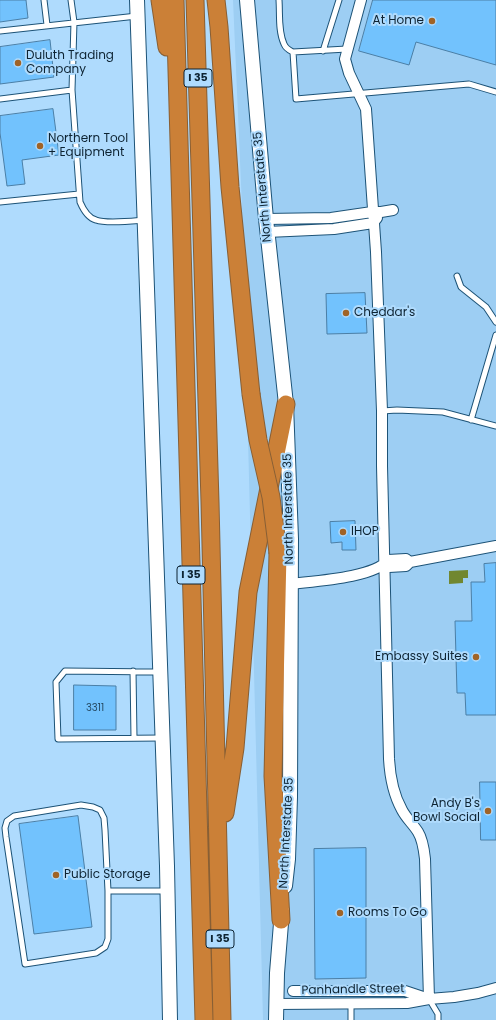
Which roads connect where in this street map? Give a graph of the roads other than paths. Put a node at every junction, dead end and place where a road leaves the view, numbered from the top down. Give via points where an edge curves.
1 (44, 0) edge
2 (71, 0) edge
3 (138, 0) edge
4 (160, 0) edge
5 (175, 0) edge
6 (196, 0) edge
7 (216, 0) edge
8 (247, 0) edge
9 (279, 0) edge
10 (339, 0) edge
11 (361, 0) edge
12 (138, 16) junction
13 (74, 22) junction
14 (47, 26) junction
15 (0, 31) edge
16 (323, 50) junction
17 (347, 50) junction
18 (293, 52) junction
19 (72, 90) junction
20 (496, 92) edge
21 (359, 94) junction
22 (0, 99) edge
23 (178, 130) junction
24 (78, 194) junction
25 (0, 202) edge
26 (393, 210) dead end
27 (377, 212) junction
28 (145, 220) junction
29 (373, 223) junction
30 (267, 226) junction
31 (457, 276) dead end
32 (496, 322) edge
33 (496, 335) edge
34 (286, 404) junction
35 (382, 411) junction
36 (471, 420) junction
37 (496, 426) edge
38 (496, 546) edge
39 (384, 564) junction
40 (290, 584) junction
41 (133, 672) junction
42 (160, 672) junction
43 (134, 738) junction
44 (162, 738) junction
45 (218, 859) junction
46 (108, 891) junction
47 (167, 891) junction
48 (281, 920) junction
49 (496, 988) edge
50 (293, 991) dead end
51 (429, 998) junction
52 (276, 1004) junction
53 (351, 1004) junction
54 (170, 1020) edge
55 (204, 1020) edge
56 (222, 1020) edge
57 (276, 1020) edge
58 (350, 1020) edge
59 (438, 1020) edge

1 - 14 lane
2 - 13 lane
3 - 12 main road
4 - 23 highway
5 - 23 highway, I 35
6 - 45 highway, I 35
7 - 48 highway, bridge via 230,187 251,394 271,497 278,553 273,776
8 - 30 main road, North Interstate 35
9 - 18 lane via 284,45
10 - 16 lane
11 - 17 street
12 - 13 lane
12 - 28 main road
13 - 14 lane
13 - 19 lane
14 - 15 lane
16 - 17 lane
16 - 18 lane
17 - 21 street via 345,59 348,73
18 - 21 lane via 296,99
19 - 22 lane
19 - 24 lane
20 - 21 lane via 469,84
21 - 27 street via 366,109
23 - 55 highway, I 35
24 - 25 lane
24 - 28 lane via 82,207 96,220
26 - 27 street
27 - 29 street
27 - 30 street
28 - 42 main road
29 - 30 street via 334,229
29 - 35 street
30 - 34 main road, North Interstate 35
31 - 32 lane via 461,287 486,307
33 - 36 lane
34 - 40 main road, North Interstate 35
34 - 45 highway via 248,592 235,748
35 - 36 lane via 443,412
35 - 39 street
36 - 37 lane
38 - 39 street via 410,562 406,559 388,560
39 - 40 street via 343,578
39 - 51 street via 390,776 402,810 419,833 423,845
40 - 48 main road, North Interstate 35 via 290,797 288,859
41 - 42 lane
41 - 43 lane
41 - 43 lane via 65,671 56,682 58,739
42 - 44 main road
43 - 44 lane
44 - 47 main road
45 - 56 highway, I 35
46 - 46 lane via 108,939 101,951 25,964 6,837 7,821 14,816 81,805 100,810 104,818
46 - 47 lane
47 - 54 main road
48 - 52 main road, North Interstate 35
49 - 51 street, Panhandle Street via 454,997
50 - 51 street, Panhandle Street via 405,991
51 - 53 street, Panhandle Street via 407,1004
51 - 59 lane via 438,1014
52 - 53 street, Panhandle Street
52 - 57 main road, North Interstate 35
53 - 58 lane

